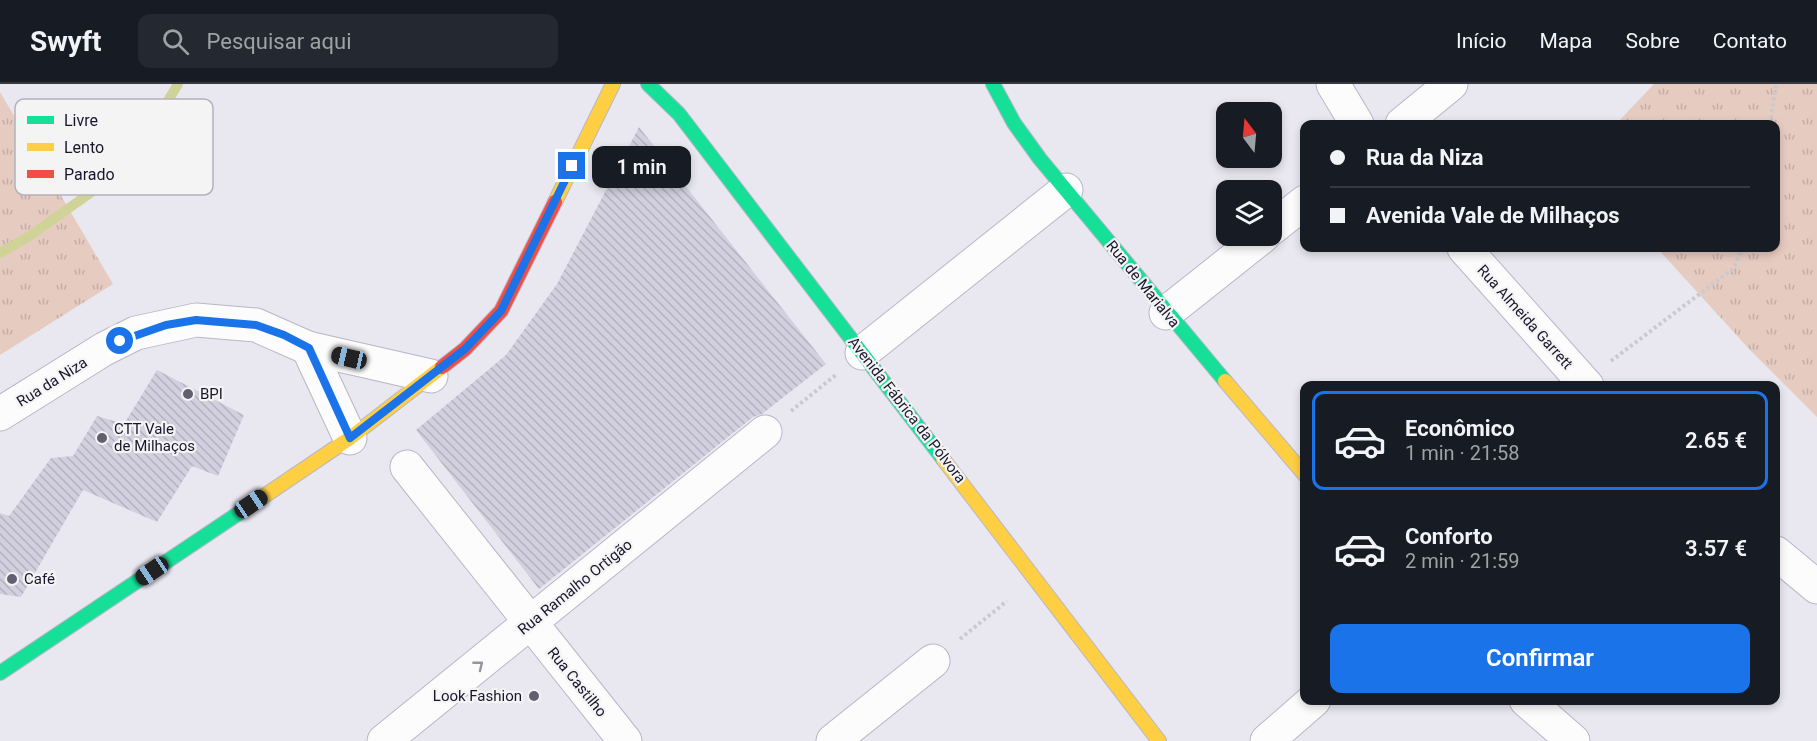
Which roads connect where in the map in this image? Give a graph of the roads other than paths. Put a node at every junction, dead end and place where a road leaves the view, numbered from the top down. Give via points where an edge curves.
1 (613, 84) edge
2 (648, 84) edge
3 (993, 84) edge
4 (1333, 84) edge
5 (1451, 84) edge
6 (1355, 120) edge
7 (1407, 120) edge
8 (1066, 190) junction
9 (1300, 206) edge
10 (1282, 220) edge
11 (1250, 246) edge
12 (1468, 252) edge
13 (1166, 313) junction
14 (309, 348) junction
15 (862, 353) junction
16 (430, 376) junction
17 (1582, 381) edge
18 (0, 414) edge
19 (765, 432) road end
20 (350, 438) junction
21 (407, 467) dead end
22 (1300, 469) edge
23 (1780, 556) edge
24 (1817, 587) edge
25 (530, 623) junction
26 (933, 661) road end
27 (0, 673) edge
28 (1308, 705) edge
29 (1532, 705) edge
30 (384, 741) edge
31 (625, 741) edge
32 (833, 741) edge
33 (1159, 741) edge
34 (1267, 741) edge
35 (1573, 741) edge

1 - 16 street via 501,311 465,349
2 - 15 street, Avenida Fábrica da Pólvora via 679,114
3 - 8 street, Rua de Marialva via 1015,124
4 - 6 street
5 - 7 street
8 - 13 street, Rua de Marialva
8 - 15 street
9 - 10 street
11 - 13 street
12 - 17 street, Rua Almeida Garrett
13 - 22 street, Rua de Marialva
14 - 16 street, Rua da Niza
14 - 18 street, Rua da Niza via 256,325 196,320 166,325 136,333 104,349
14 - 20 street
15 - 33 street, Avenida Fábrica da Pólvora
16 - 20 street
19 - 25 street, Rua Ramalho Ortigão
20 - 27 street
21 - 25 street, Rua Castilho
23 - 24 street
30 -> 25 street, Rua Ramalho Ortigão
25 - 31 street, Rua Castilho
26 - 32 street
28 - 34 street
29 - 35 street

